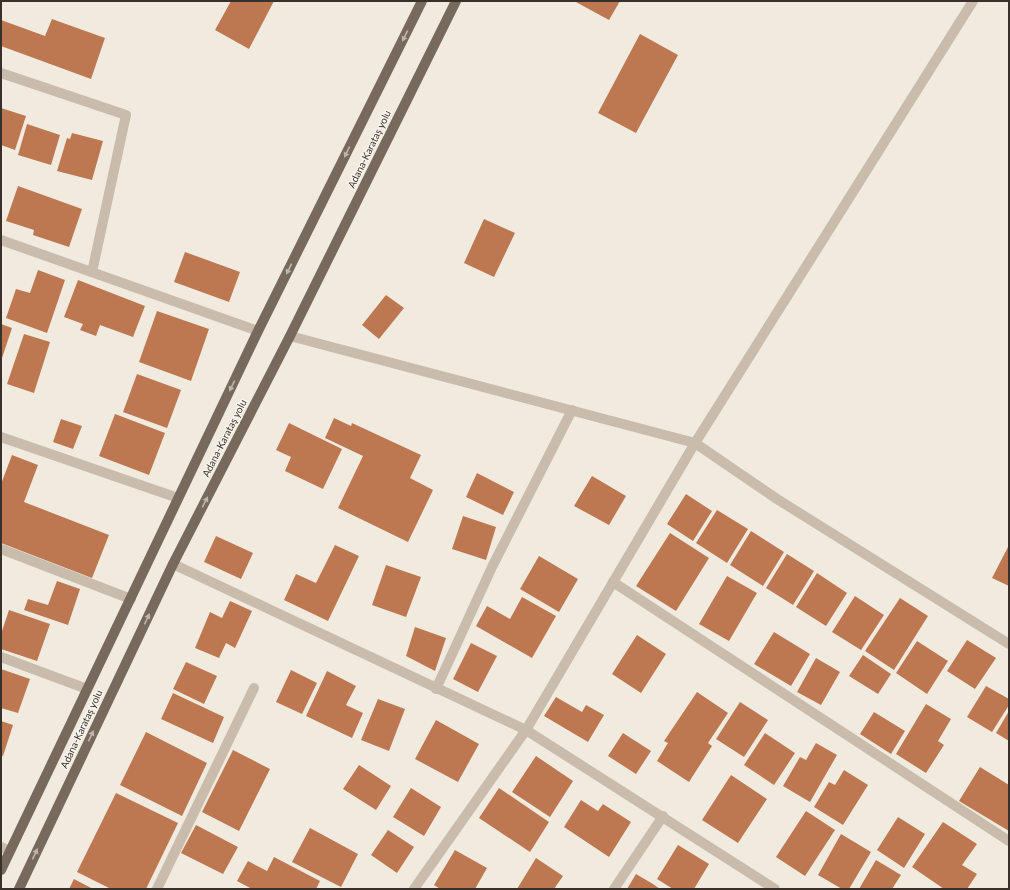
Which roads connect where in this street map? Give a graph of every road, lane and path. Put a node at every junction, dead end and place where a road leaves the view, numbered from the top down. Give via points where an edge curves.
1 (422, 1) edge
2 (456, 1) edge
3 (973, 1) edge
4 (1, 73) edge
5 (1, 240) edge
6 (92, 272) junction
7 (258, 331) junction
8 (290, 336) junction
9 (572, 410) junction
10 (1, 437) edge
11 (695, 443) junction
12 (178, 498) junction
13 (1, 550) edge
14 (173, 564) junction
15 (613, 582) junction
16 (130, 599) junction
17 (1009, 644) edge
18 (1, 657) edge
19 (254, 688) dead end
20 (87, 689) junction
21 (436, 689) junction
22 (526, 730) junction
23 (663, 816) junction
24 (1009, 841) edge
25 (6, 849) edge
26 (1, 870) edge
27 (18, 889) edge
28 (157, 889) edge
29 (414, 889) edge
30 (614, 889) edge
31 (775, 889) edge

1 -> 7 main road, Adana-Karataş yolu
2 - 8 main road, Adana-Karataş yolu
3 - 11 street
4 - 6 street via 126,115
5 - 6 street
6 - 7 street
7 -> 12 main road, Adana-Karataş yolu
8 - 9 street
14 -> 8 main road, Adana-Karataş yolu
9 - 11 street
9 - 21 street via 492,567
10 - 12 street
11 - 15 street
11 - 17 street via 777,499
12 - 16 main road, Adana-Karataş yolu
13 - 16 street
14 - 21 street
27 -> 14 main road, Adana-Karataş yolu
15 - 22 street
15 - 24 street
16 - 20 main road, Adana-Karataş yolu
18 - 20 street
19 - 28 street
20 - 25 main road, Adana-Karataş yolu
21 - 22 street
22 - 23 street
22 - 29 street
23 - 30 street
23 - 31 street
25 - 26 main road, Adana-Karataş yolu

